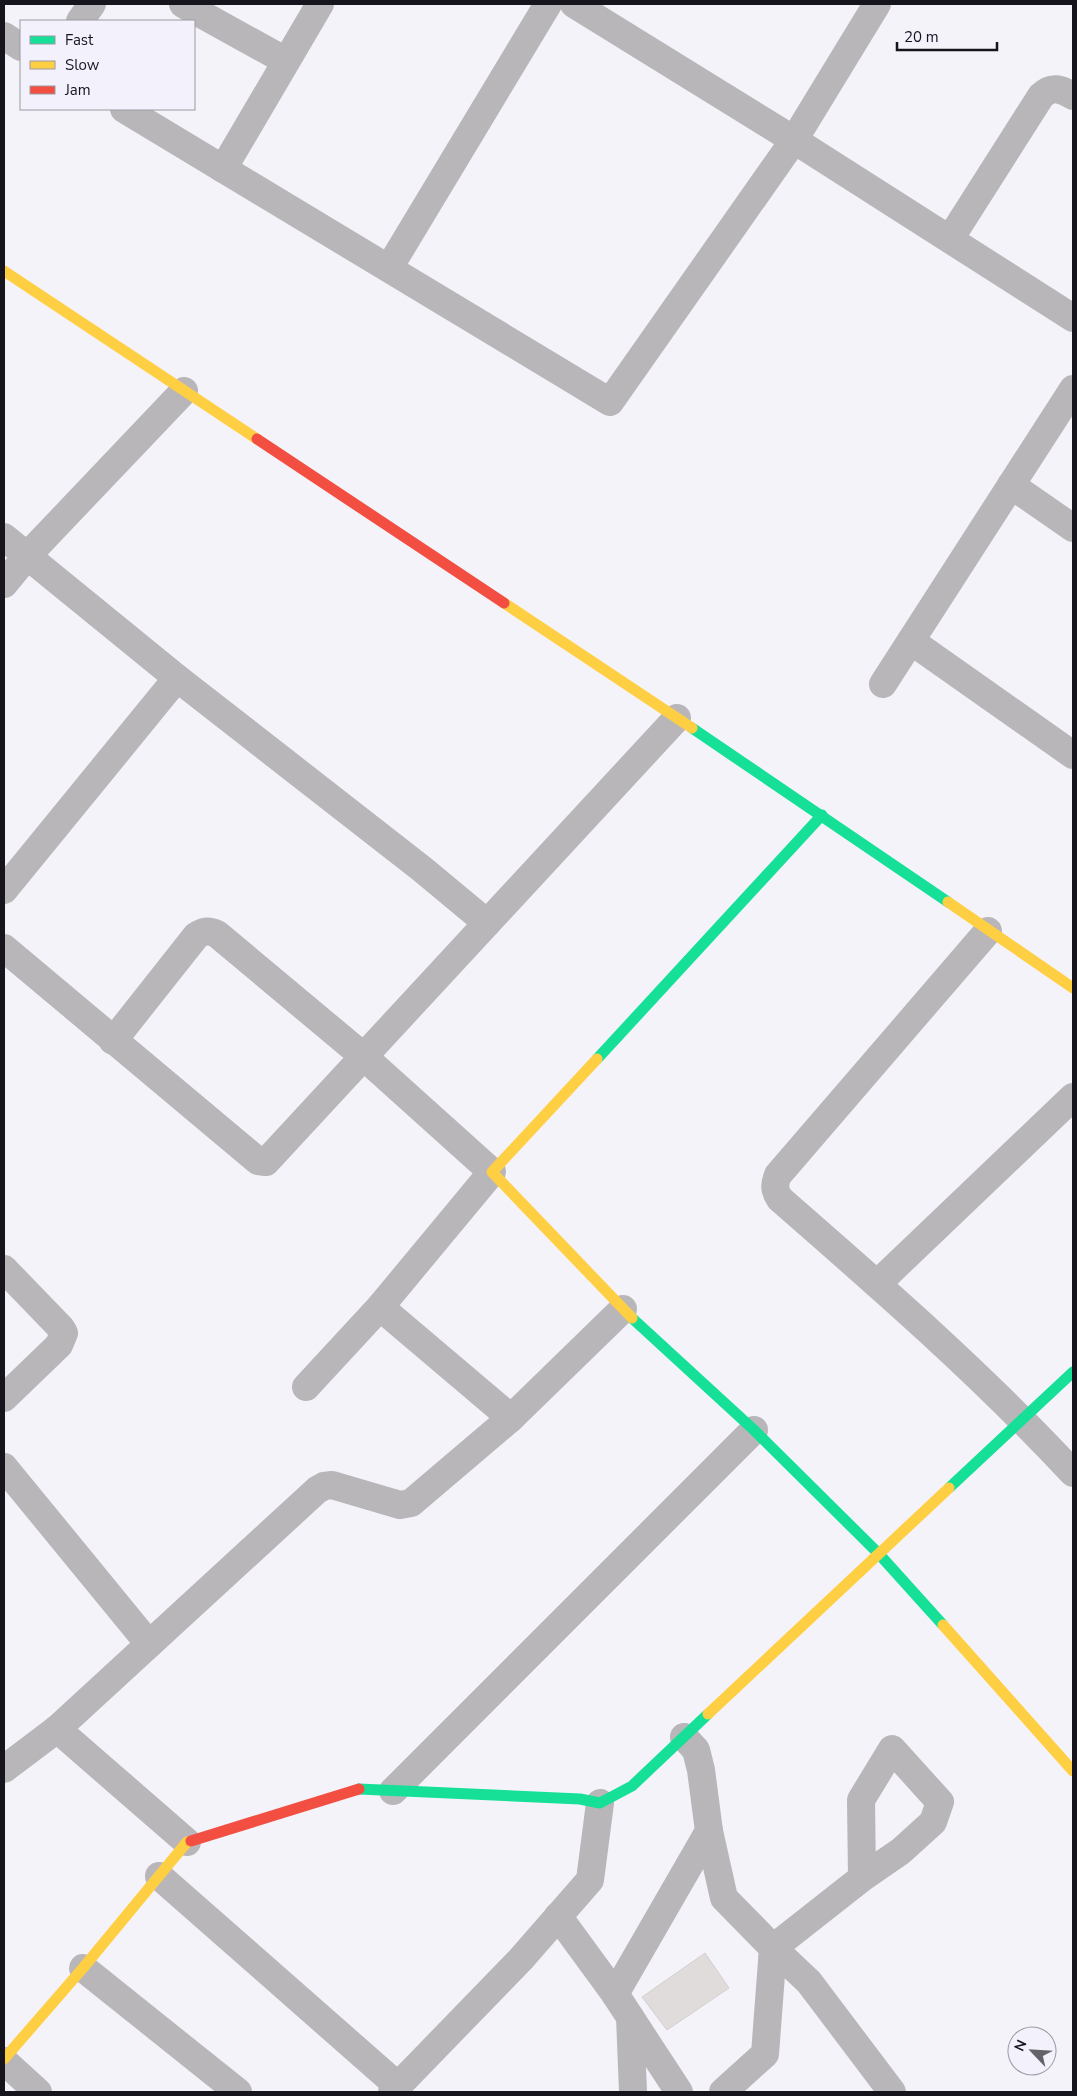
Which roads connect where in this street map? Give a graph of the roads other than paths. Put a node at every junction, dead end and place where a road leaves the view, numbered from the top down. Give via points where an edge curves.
1 (92, 4) edge
2 (183, 4) edge
3 (320, 4) edge
4 (548, 4) edge
5 (574, 4) edge
6 (877, 4) edge
7 (81, 20) edge
8 (4, 36) edge
9 (20, 46) edge
10 (286, 61) junction
11 (1073, 96) edge
12 (126, 110) edge
13 (794, 140) junction
14 (223, 169) junction
15 (950, 239) junction
16 (389, 268) junction
17 (4, 271) edge
18 (1073, 318) edge
19 (1073, 389) edge
20 (184, 391) junction
21 (1011, 485) junction
22 (1073, 528) edge
23 (4, 537) edge
24 (27, 556) junction
25 (4, 584) edge
26 (911, 641) junction
27 (177, 678) junction
28 (883, 684) dead end
29 (677, 718) junction
30 (1073, 755) edge
31 (822, 815) junction
32 (4, 890) edge
33 (488, 923) junction
34 (988, 931) junction
35 (4, 948) edge
36 (1073, 988) edge
37 (113, 1041) junction
38 (363, 1056) junction
39 (1073, 1097) edge
40 (492, 1172) junction
41 (4, 1270) edge
42 (876, 1284) junction
43 (380, 1307) junction
44 (623, 1309) junction
45 (1073, 1372) edge
46 (306, 1387) dead end
47 (4, 1398) edge
48 (511, 1418) junction
49 (1023, 1419) junction
50 (754, 1430) junction
51 (4, 1467) edge
52 (1073, 1473) edge
53 (879, 1554) junction
54 (150, 1644) junction
55 (57, 1729) junction
56 (684, 1737) junction
57 (4, 1769) edge
58 (1073, 1771) edge
59 (392, 1791) junction
60 (600, 1803) junction
61 (709, 1831) junction
62 (187, 1842) junction
63 (158, 1876) junction
64 (862, 1878) dead end
65 (558, 1916) junction
66 (773, 1948) junction
67 (82, 1968) junction
68 (615, 1994) junction
69 (630, 2017) junction
70 (4, 2060) edge
71 (395, 2089) edge
72 (38, 2092) edge
73 (238, 2092) edge
74 (633, 2092) edge
75 (679, 2092) edge
76 (723, 2092) edge
77 (892, 2092) edge

1 - 7 street
2 - 10 street
3 - 10 street
4 - 16 street
5 - 13 street
6 - 13 street
8 - 9 street
10 - 14 street
11 - 15 street via 1053,88 1041,96
12 - 14 street
13 - 15 street
13 - 16 street via 610,402
14 - 16 street
15 - 18 street
17 - 20 street
19 - 21 street
20 - 24 street
20 - 29 street
21 - 22 street
21 - 26 street
23 - 24 street
24 - 25 street
24 - 27 street
26 - 28 street
26 - 30 street
27 - 32 street
27 - 33 street
29 - 31 street
29 - 33 street
31 - 34 street
31 - 40 street
33 - 38 street
34 - 36 street
34 - 42 street via 778,1175 775,1192 780,1199
35 - 37 street
37 - 38 street via 262,1162 268,1160
37 - 38 street via 203,931 217,934
38 - 40 street
39 - 42 street
40 - 43 street
40 - 44 street
41 - 47 street via 64,1334 59,1345
42 - 49 street
43 - 46 street
43 - 48 street
44 - 48 street
44 - 50 street
45 - 49 street
48 - 54 street via 411,1504 400,1505 332,1484 324,1486
49 - 52 street
49 - 53 street
50 - 53 street
50 - 59 street
51 - 54 street
53 - 56 street
53 - 58 street
54 - 55 street
55 - 57 street
55 - 62 street
56 - 60 street via 632,1786
56 - 61 street via 698,1757
59 - 60 street via 580,1799
59 - 62 street via 359,1789
60 - 65 street via 590,1880
61 - 66 street via 724,1898
61 - 68 street
62 - 63 street
63 - 67 street
63 - 71 street
64 - 66 street
65 - 68 street
65 - 71 street via 521,1959
66 - 76 street via 765,2054
66 - 77 street via 810,1982
67 - 70 street
67 - 73 street
68 - 69 street
69 - 74 street
69 - 75 street
70 - 72 street

